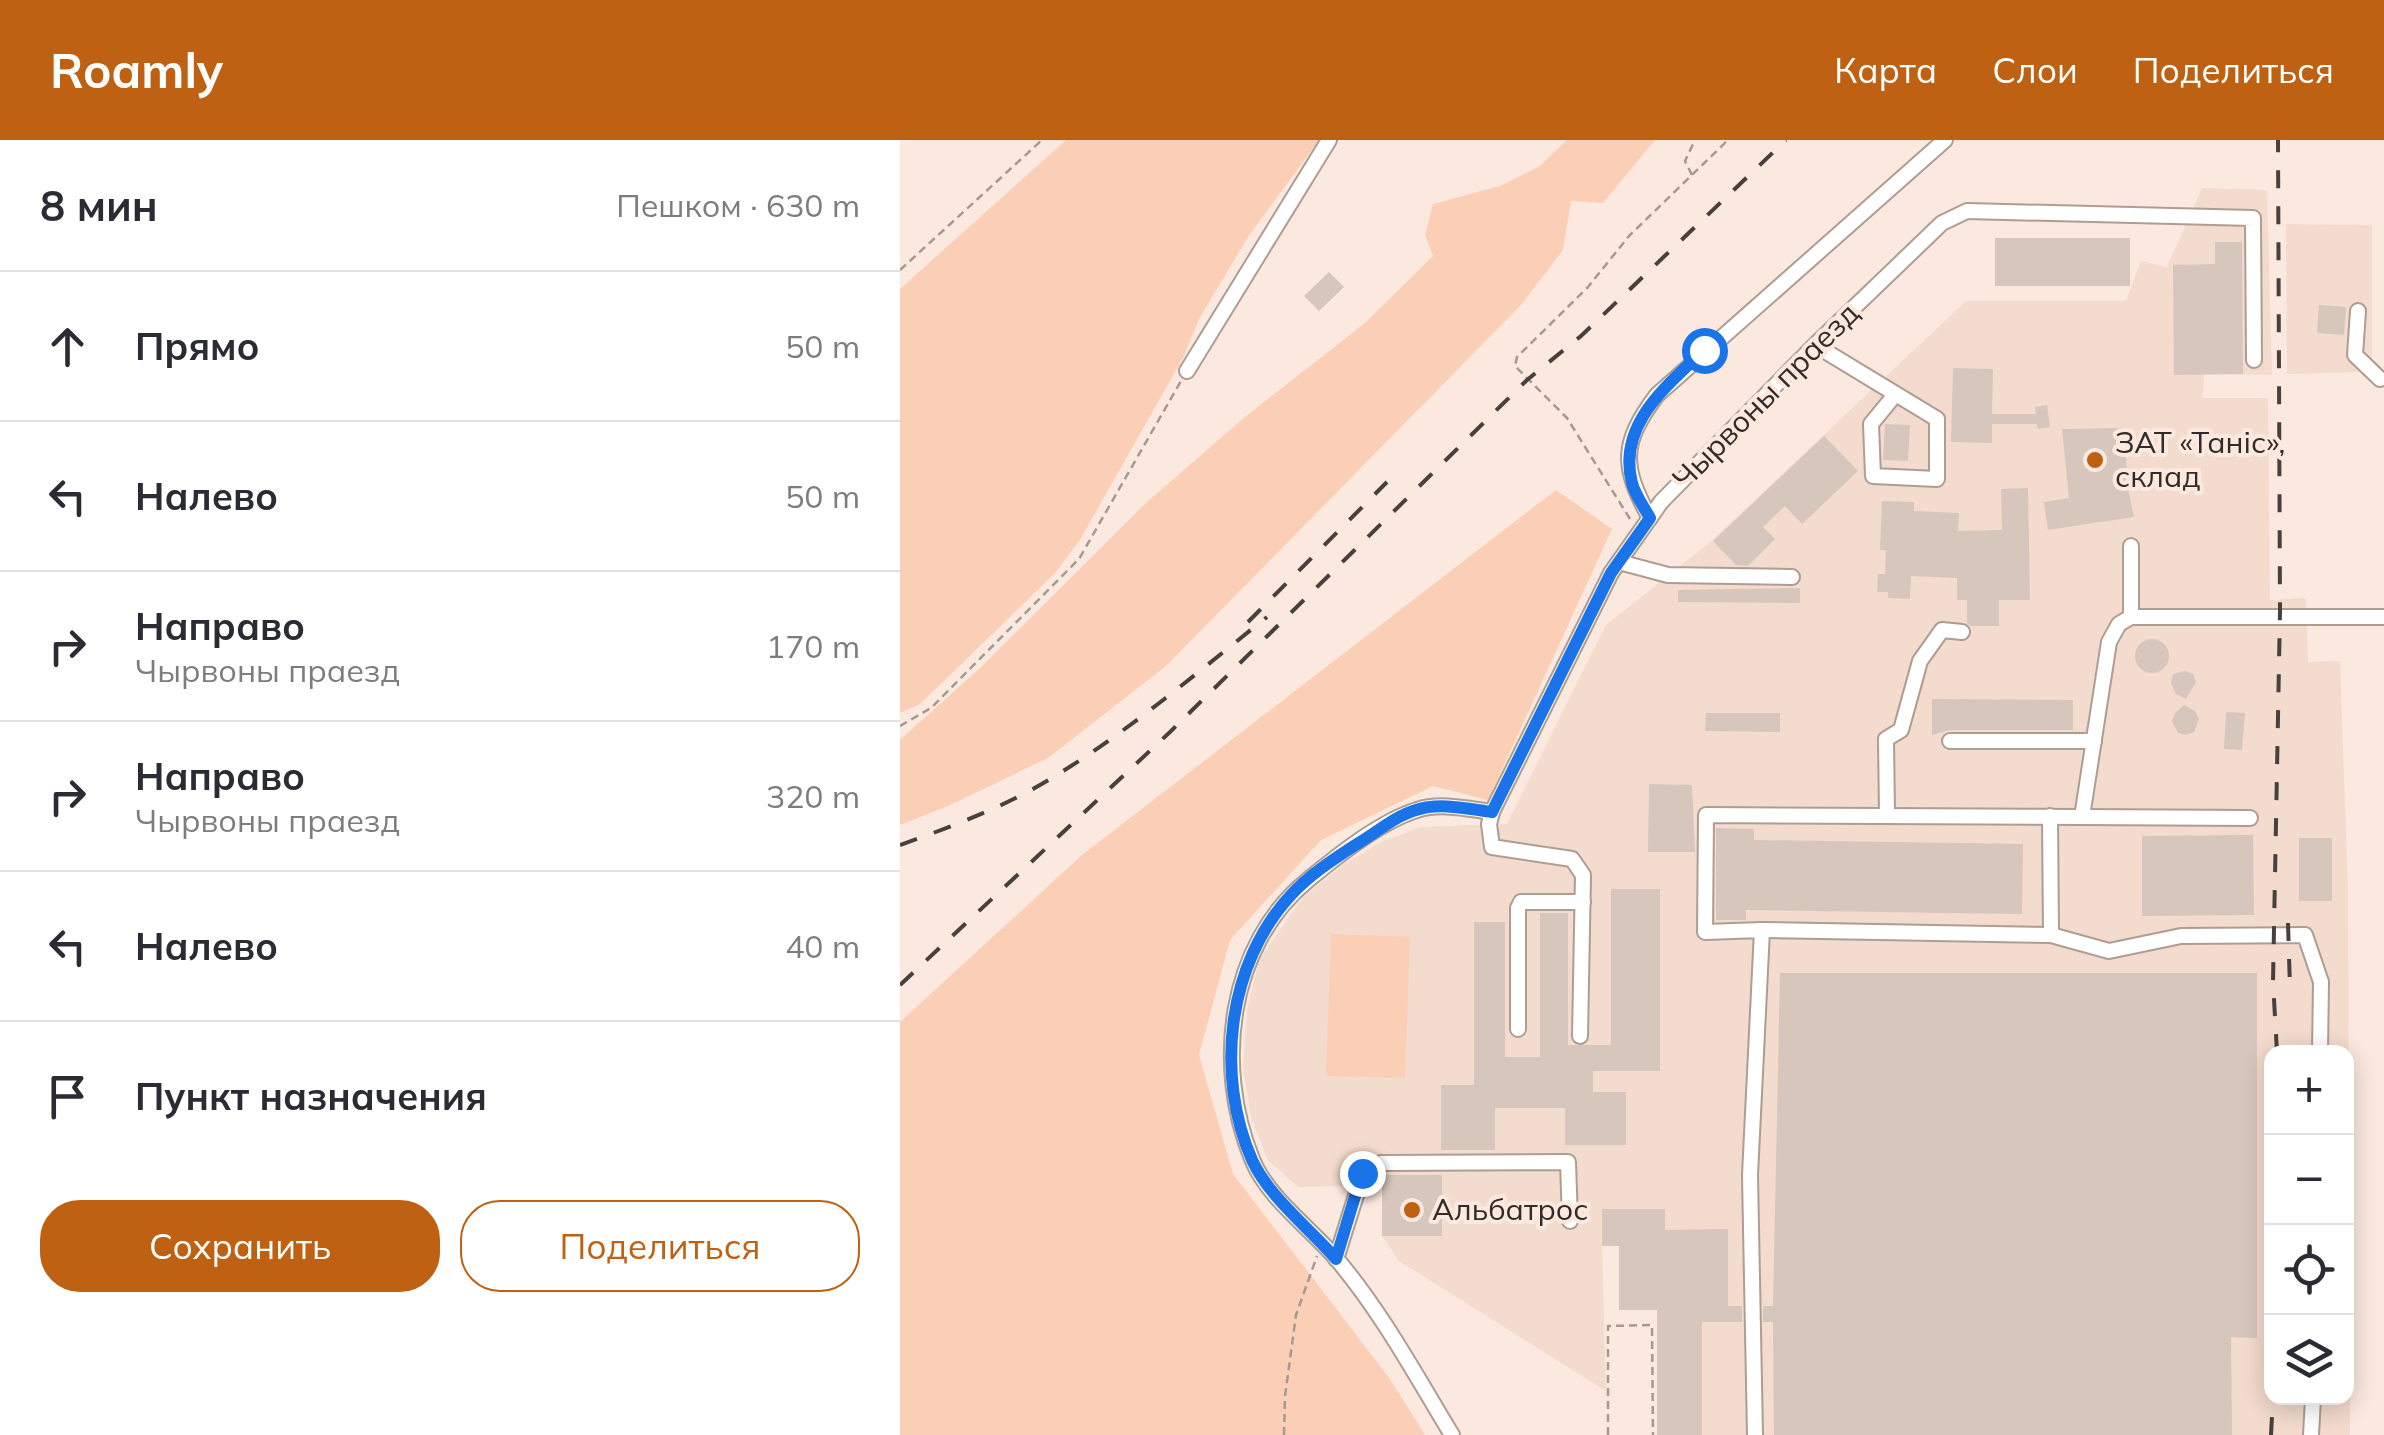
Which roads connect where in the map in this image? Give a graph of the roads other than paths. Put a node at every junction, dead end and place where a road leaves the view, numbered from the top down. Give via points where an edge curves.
1 (1329, 140) edge
2 (1945, 140) edge
3 (2358, 311) dead end
4 (1815, 345) junction
5 (2254, 360) dead end
6 (1187, 371) road end
7 (2380, 379) dead end
8 (1894, 396) junction
9 (1650, 518) junction
10 (2131, 546) dead end
11 (1619, 562) junction
12 (1792, 577) dead end
13 (2132, 618) junction
14 (2384, 618) edge
15 (1962, 632) dead end
16 (1950, 741) dead end
17 (2094, 742) junction
18 (1492, 812) junction
19 (1886, 814) junction
20 (2050, 816) junction
21 (2082, 816) junction
22 (2250, 818) dead end
23 (1583, 902) junction
24 (1762, 930) junction
25 (2051, 935) junction
26 (1518, 1029) dead end
27 (1580, 1036) dead end
28 (2320, 1045) edge
29 (1570, 1221) dead end
30 (1336, 1259) junction
31 (2313, 1405) edge
32 (1452, 1435) edge
33 (1754, 1435) edge
34 (2311, 1435) edge

1 - 6 street
2 - 9 street via 1657,396 1638,421 1628,454 1632,486
3 - 7 street via 2355,355
4 - 5 street, Чырвоны праезд via 1942,223 1966,211 2252,218
4 - 8 street
4 - 9 street, Чырвоны праезд
8 - 8 street via 1936,419 1937,479 1873,476 1871,424
9 - 11 street, Чырвоны праезд
10 - 13 street
11 - 12 street via 1668,575
11 - 18 street, Чырвоны праезд
13 - 14 street
13 - 17 street via 2118,624 2109,642
15 - 19 street via 1942,630 1920,661 1901,730 1886,739
16 - 17 street
17 - 21 street
18 - 23 street via 1492,847 1572,859 1583,875
18 - 30 street via 1428,808 1395,820 1336,858 1292,893 1243,978 1230,1068 1253,1162
19 - 20 street
19 - 24 street via 1706,815 1705,932
20 - 21 street
20 - 25 street
21 - 22 street
23 - 26 street via 1521,902
23 - 27 street
24 - 25 street
24 - 33 street via 1750,1175
25 - 28 street via 2109,951 2181,936 2305,934 2321,982
29 - 30 street via 1568,1162 1381,1163 1362,1173
30 - 32 street via 1376,1310
31 - 34 street

